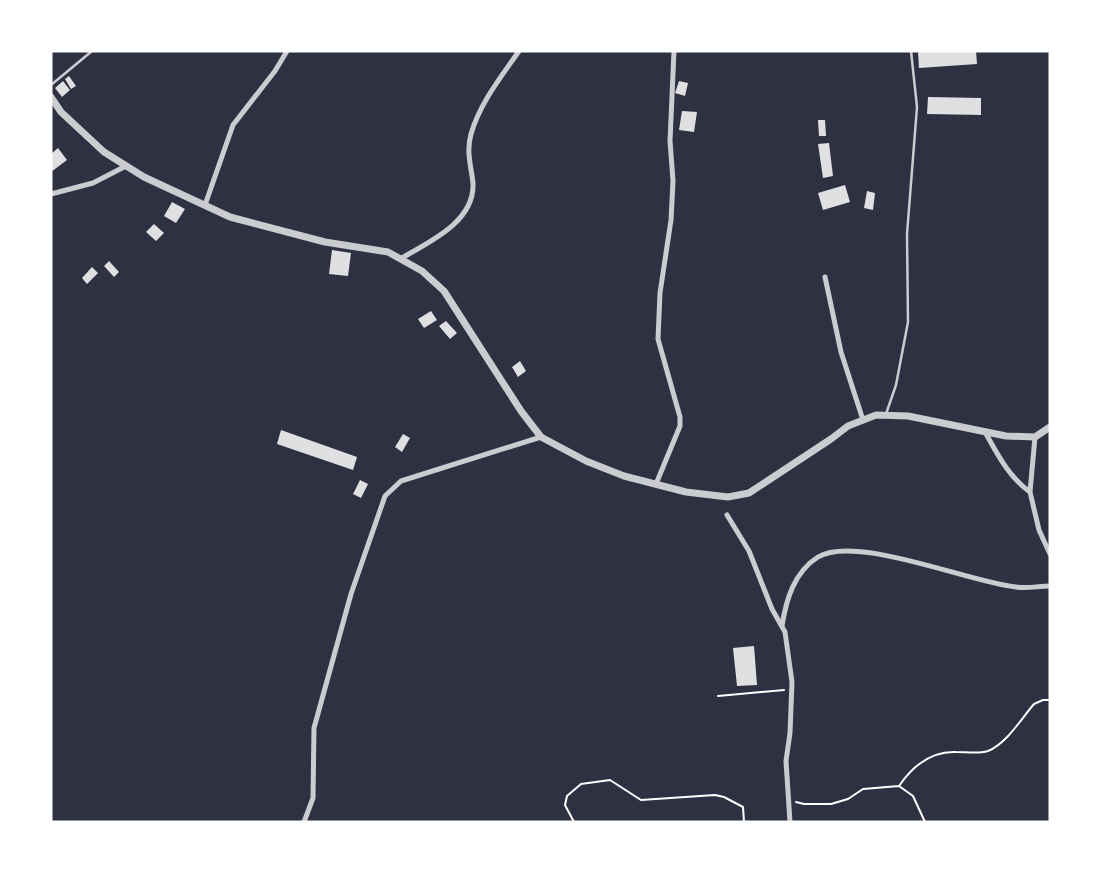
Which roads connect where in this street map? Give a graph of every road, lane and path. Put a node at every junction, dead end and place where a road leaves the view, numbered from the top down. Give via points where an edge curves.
1 (92, 51) edge
2 (287, 51) edge
3 (519, 51) edge
4 (674, 51) edge
5 (911, 51) edge
6 (51, 85) edge
7 (51, 97) edge
8 (126, 166) junction
9 (51, 194) edge
10 (205, 205) junction
11 (400, 259) junction
12 (825, 277) dead end
13 (885, 416) junction
14 (862, 420) junction
15 (1050, 427) edge
16 (985, 432) junction
17 (542, 437) junction
18 (1035, 437) junction
19 (656, 484) junction
20 (1030, 492) junction
21 (727, 515) dead end
22 (1050, 554) edge
23 (1050, 586) edge
24 (782, 626) junction
25 (792, 689) junction
26 (718, 696) dead end
27 (1050, 700) edge
28 (899, 786) junction
29 (788, 800) junction
30 (304, 822) edge
31 (574, 822) edge
32 (744, 822) edge
33 (790, 822) edge
34 (925, 822) edge

1 - 6 lane
2 - 10 street via 233,125
3 - 11 street via 478,115 468,153 473,184 470,205 456,222
4 - 19 street via 671,220 660,293 658,339 680,426
5 - 13 lane via 917,107 907,234 908,322 896,385
7 - 8 street via 68,119 104,152
8 - 9 street via 93,183
8 - 10 street
10 - 11 street via 230,217 325,242 388,252
11 - 17 street via 422,270 444,291 521,411
12 - 14 street via 841,352
13 - 14 street via 876,415
13 - 16 street via 908,416
14 - 19 street via 848,426 749,493 728,497 686,492
15 - 18 street
16 - 18 street
16 - 20 street via 1003,464
17 - 19 street via 586,461
17 - 30 street via 401,481 385,496 351,594 314,728 313,798
18 - 20 street
20 - 22 street via 1039,530
21 - 24 street via 749,550
23 - 24 street via 1016,588 876,553 843,551 819,556 804,571 790,590
24 - 25 street
25 - 26 path
25 - 29 street via 786,761
27 - 28 path via 1034,704 995,746 978,753 935,756 909,771
28 - 29 path via 863,789 848,799 831,804 804,804
28 - 34 path via 914,796
29 - 33 street
31 - 32 path via 565,805 573,788 610,780 641,800 724,797 743,807

